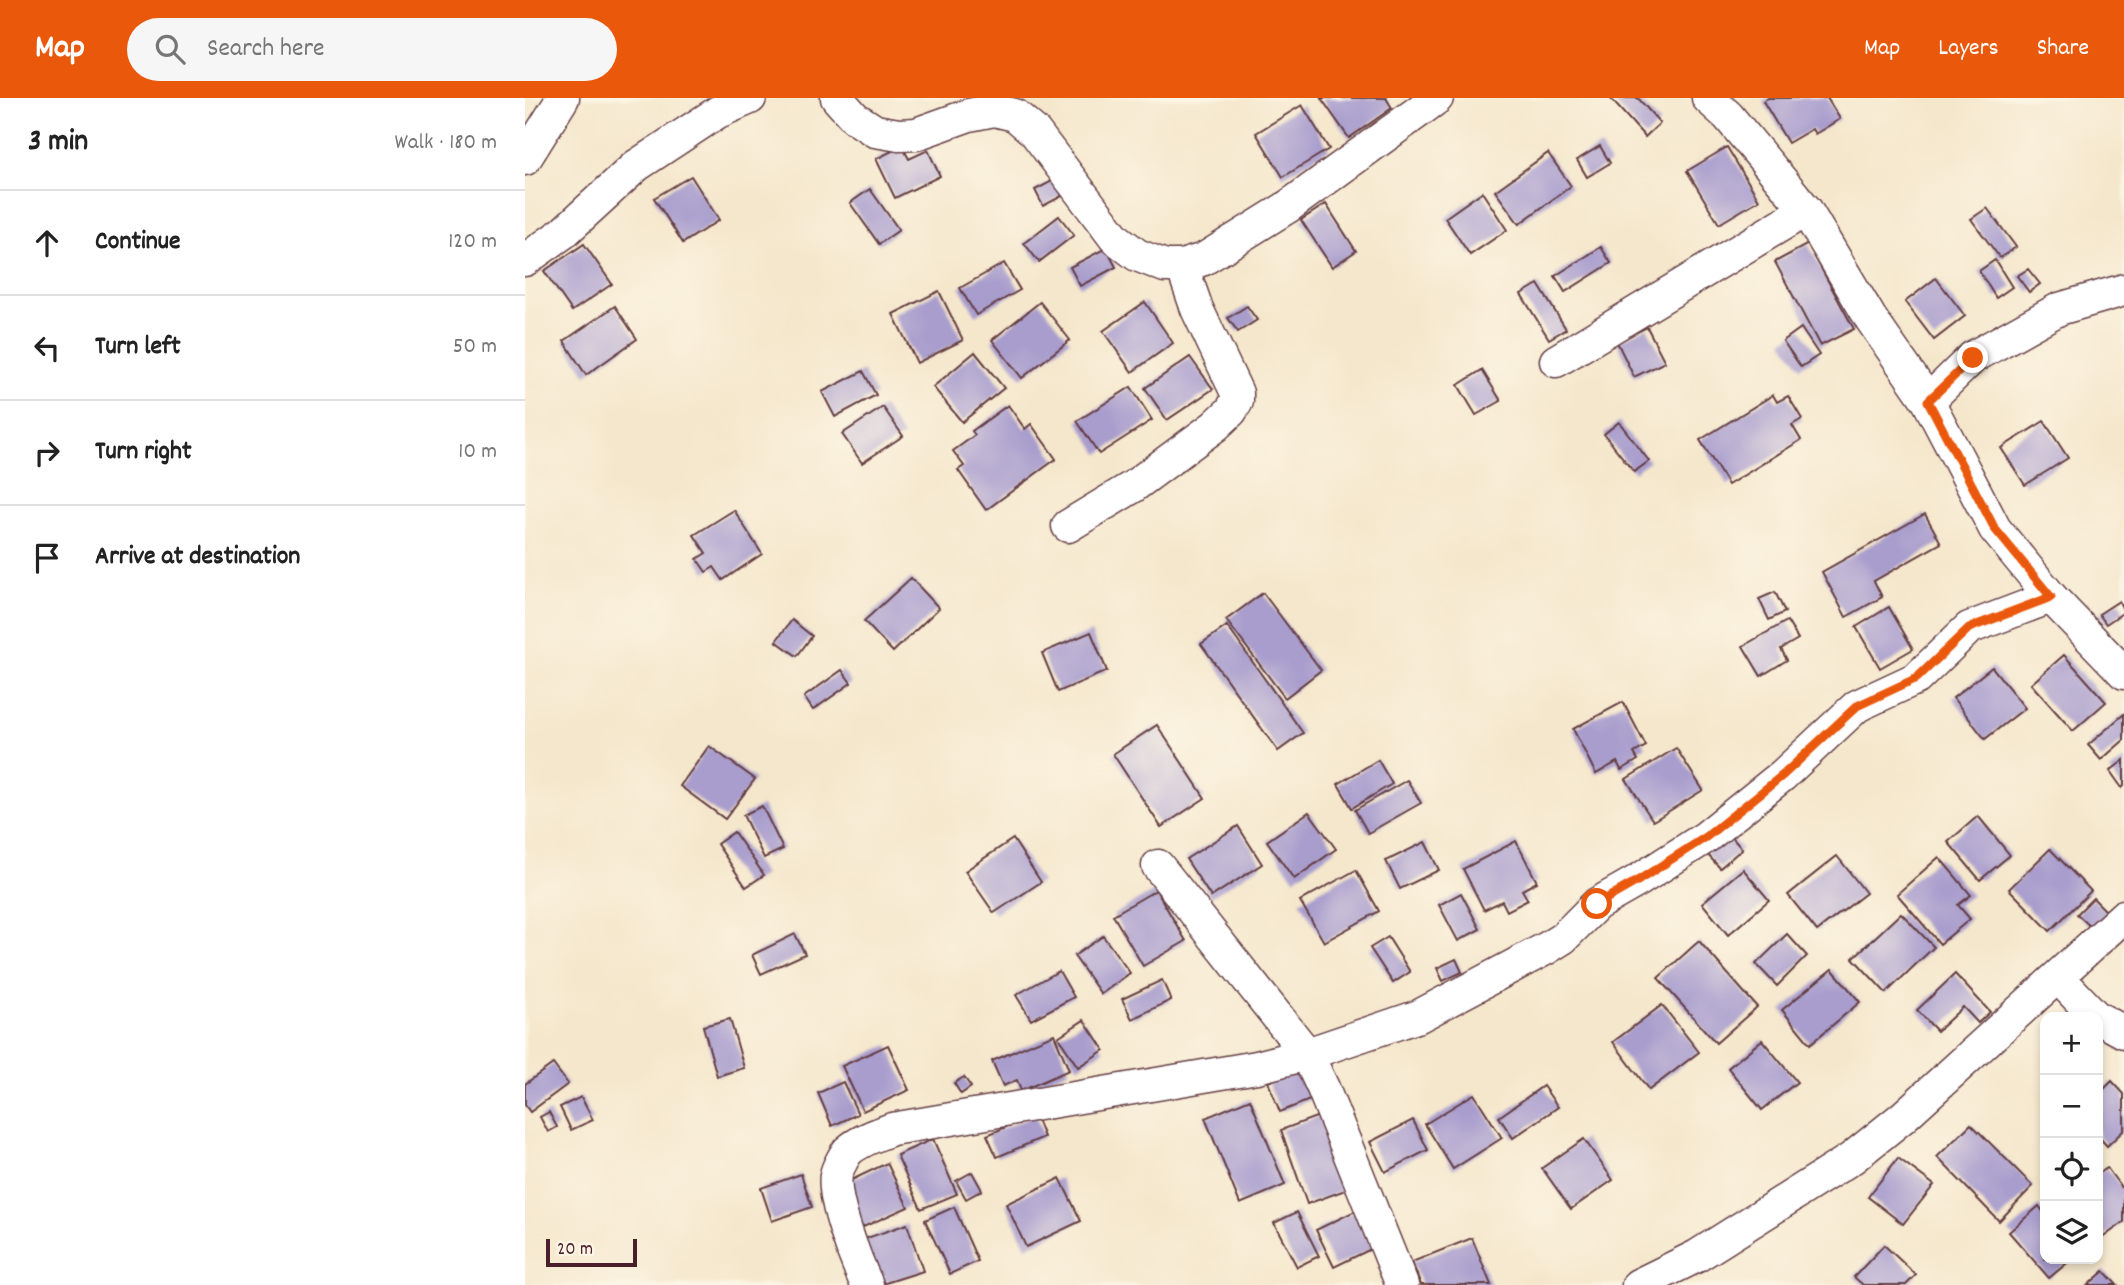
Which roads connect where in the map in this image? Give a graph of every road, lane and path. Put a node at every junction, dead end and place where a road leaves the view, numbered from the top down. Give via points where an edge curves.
1 (562, 98) edge
2 (750, 98) edge
3 (837, 98) edge
4 (1437, 98) edge
5 (1708, 98) edge
6 (525, 159) edge
7 (1806, 210) junction
8 (525, 260) edge
9 (1182, 266) junction
10 (2124, 290) edge
11 (1556, 361) dead end
12 (1928, 401) junction
13 (1068, 526) dead end
14 (2051, 597) junction
15 (2124, 673) edge
16 (1158, 866) dead end
17 (2124, 916) edge
18 (2058, 978) junction
19 (2091, 1012) edge
20 (2103, 1021) edge
21 (2124, 1032) edge
22 (1307, 1054) junction
23 (867, 1285) edge
24 (1402, 1285) edge
25 (1638, 1285) edge

1 - 6 street
2 - 8 street via 718,112 636,166 563,233
3 - 9 street via 875,131 899,135 994,110 1015,115 1035,132 1115,238 1137,255 1165,266
4 - 9 street via 1286,208 1204,259
5 - 7 street
7 - 11 street
7 - 12 street via 1871,319
9 - 13 street via 1237,401 1215,426 1134,486
10 - 12 street via 2059,309 2005,339 1973,358
12 - 14 street via 1995,529
14 - 15 street
14 - 22 street via 1969,628 1917,678 1857,706 1783,775 1706,837 1597,904 1547,948 1419,1016
16 - 22 street
17 - 18 street
18 - 19 street
18 - 25 street via 1852,1158 1697,1256
20 - 21 street
22 - 23 street via 1179,1082 892,1129 866,1139 848,1152 836,1174 837,1196
22 - 24 street

